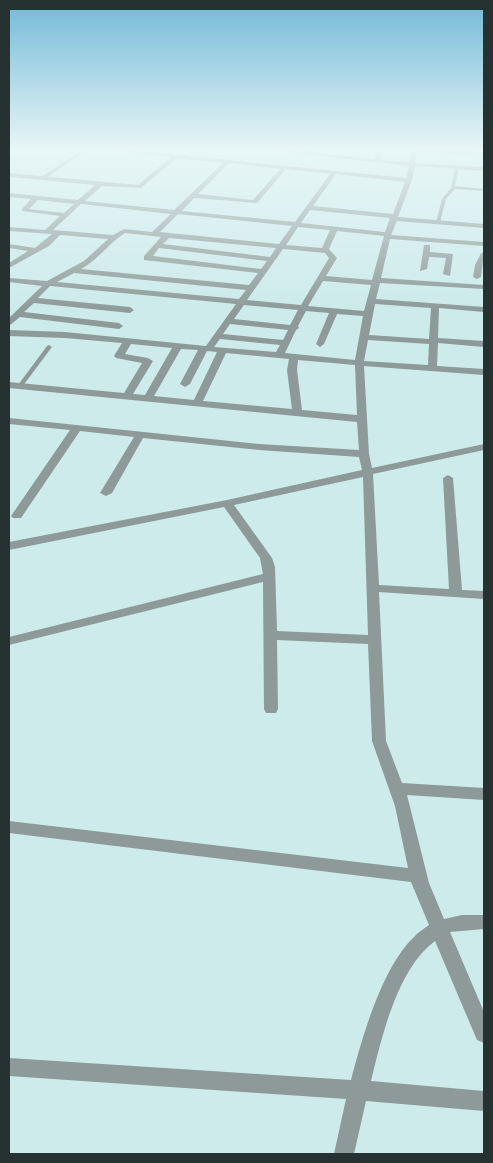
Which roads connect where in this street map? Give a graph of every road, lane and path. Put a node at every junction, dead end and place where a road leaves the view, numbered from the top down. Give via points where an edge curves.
1 (32, 202) edge
2 (79, 202) edge
3 (82, 202) edge
4 (186, 202) edge
5 (312, 202) edge
6 (400, 202) edge
7 (443, 202) edge
8 (309, 206) junction
9 (370, 208) dead end
10 (176, 212) junction
11 (66, 215) junction
12 (394, 217) junction
13 (438, 222) junction
14 (295, 225) junction
15 (484, 226) edge
16 (9, 229) edge
17 (334, 229) junction
18 (47, 232) junction
19 (58, 233) junction
20 (154, 234) junction
21 (388, 235) junction
22 (167, 236) junction
23 (114, 237) junction
24 (429, 240) junction
25 (222, 241) junction
26 (484, 244) edge
27 (9, 246) edge
28 (157, 246) junction
29 (279, 247) junction
30 (35, 250) junction
31 (326, 251) junction
32 (210, 252) junction
33 (426, 254) junction
34 (484, 255) edge
35 (271, 259) junction
36 (9, 266) edge
37 (422, 269) dead end
38 (72, 271) junction
39 (262, 271) junction
40 (448, 274) dead end
41 (477, 277) dead end
42 (321, 278) junction
43 (9, 280) edge
44 (376, 281) junction
45 (48, 284) junction
46 (484, 287) edge
47 (250, 288) junction
48 (31, 300) junction
49 (371, 301) junction
50 (136, 302) junction
51 (240, 303) junction
52 (435, 305) junction
53 (304, 308) junction
54 (484, 309) edge
55 (334, 311) junction
56 (368, 314) junction
57 (12, 318) edge
58 (228, 321) junction
59 (119, 326) junction
60 (294, 328) junction
61 (9, 333) edge
62 (217, 336) junction
63 (364, 337) junction
64 (109, 339) junction
65 (128, 341) junction
66 (433, 341) junction
67 (286, 343) junction
68 (320, 344) dead end
69 (484, 344) edge
70 (178, 346) junction
71 (49, 347) dead end
72 (206, 349) junction
73 (223, 350) junction
74 (279, 356) junction
75 (294, 357) junction
76 (359, 363) junction
77 (432, 369) junction
78 (484, 372) edge
79 (185, 384) dead end
80 (9, 385) edge
81 (20, 386) junction
82 (126, 396) junction
83 (148, 399) junction
84 (197, 403) junction
85 (297, 413) junction
86 (362, 419) junction
87 (9, 421) edge
88 (77, 428) junction
89 (140, 435) junction
90 (484, 447) edge
91 (364, 454) junction
92 (368, 473) junction
93 (448, 478) dead end
94 (106, 493) dead end
95 (227, 503) junction
96 (16, 516) dead end
97 (9, 546) edge
98 (270, 576) junction
99 (372, 588) junction
100 (456, 593) junction
101 (484, 595) edge
102 (271, 635) junction
103 (375, 640) junction
104 (9, 641) edge
105 (271, 709) dead end
106 (397, 789) junction
107 (484, 794) edge
108 (9, 827) edge
109 (418, 876) junction
110 (484, 922) edge
111 (439, 928) junction
112 (484, 1034) edge
113 (9, 1067) edge
114 (357, 1090) junction
115 (484, 1101) edge
116 (344, 1154) edge

1 - 11 street via 24,210
2 - 11 street
3 - 10 street
4 - 10 street
5 - 8 street
6 - 12 street
7 - 13 lane
8 - 9 street
8 - 12 street
8 - 14 street
10 - 14 street
10 - 20 street
11 - 18 street
12 - 13 street
12 - 21 street
13 - 15 street
14 - 17 street
14 - 29 street
16 - 18 street
17 - 21 street
17 - 31 street
18 - 19 street
19 - 23 street
19 - 30 street
20 - 22 street
20 - 23 street via 124,232
21 - 24 street
21 - 44 street
22 - 25 street
22 - 28 street
23 - 38 street via 92,259
24 - 26 street
24 - 33 street
25 - 29 street
25 - 32 street
27 - 30 street
28 - 32 street
28 - 39 street via 147,258
29 - 31 street
29 - 35 street
30 - 36 street
31 - 42 street via 333,258
32 - 35 street
33 - 37 street
33 - 40 street via 450,256
34 - 41 street
35 - 39 street
38 - 45 street
38 - 47 street
39 - 47 street
42 - 44 street
42 - 53 street
43 - 45 street
44 - 46 street
44 - 49 street
45 - 48 street
45 - 50 street
47 - 51 street
48 - 50 street
48 - 57 street
49 - 52 street
49 - 56 street
50 - 51 street
50 - 59 street
51 - 53 street
51 - 58 street
52 - 54 street
52 - 66 street
53 - 55 street
53 - 60 street
55 - 56 street
55 - 68 street
56 - 63 street
57 - 59 street
58 - 60 street
58 - 62 street
59 - 64 street
60 - 67 street
61 - 64 street
62 - 67 street
62 - 72 street
63 - 66 street
63 - 76 street
64 - 65 street
65 - 70 street
65 - 82 street via 119,356 148,361
66 - 69 street
66 - 77 street
67 - 74 street
70 - 72 street
70 - 83 street
71 - 81 lane
72 - 73 street
72 - 79 street
73 - 74 street
73 - 84 street
74 - 75 street
75 - 76 street
75 - 85 street via 292,370
76 - 77 street
76 - 86 street
77 - 78 street
80 - 81 street
81 - 82 street
82 - 83 street
83 - 84 street
84 - 85 street
85 - 86 street
86 - 91 street
87 - 88 street
88 - 89 street
88 - 96 street
89 - 91 street
89 - 94 street
90 - 92 street
91 - 92 street
92 - 95 street
92 - 99 street
93 - 100 street
95 - 97 street
95 - 98 street via 266,558
98 - 102 street
98 - 104 street
99 - 100 street
99 - 103 street
100 - 101 street
102 - 103 street
102 - 105 street
103 - 106 street via 379,741
106 - 107 street
106 - 109 street
108 - 109 street
109 - 111 street
110 - 111 street via 471,921
111 - 112 street
111 - 114 street via 416,945 388,991
113 - 114 street
114 - 115 street
114 - 116 street

